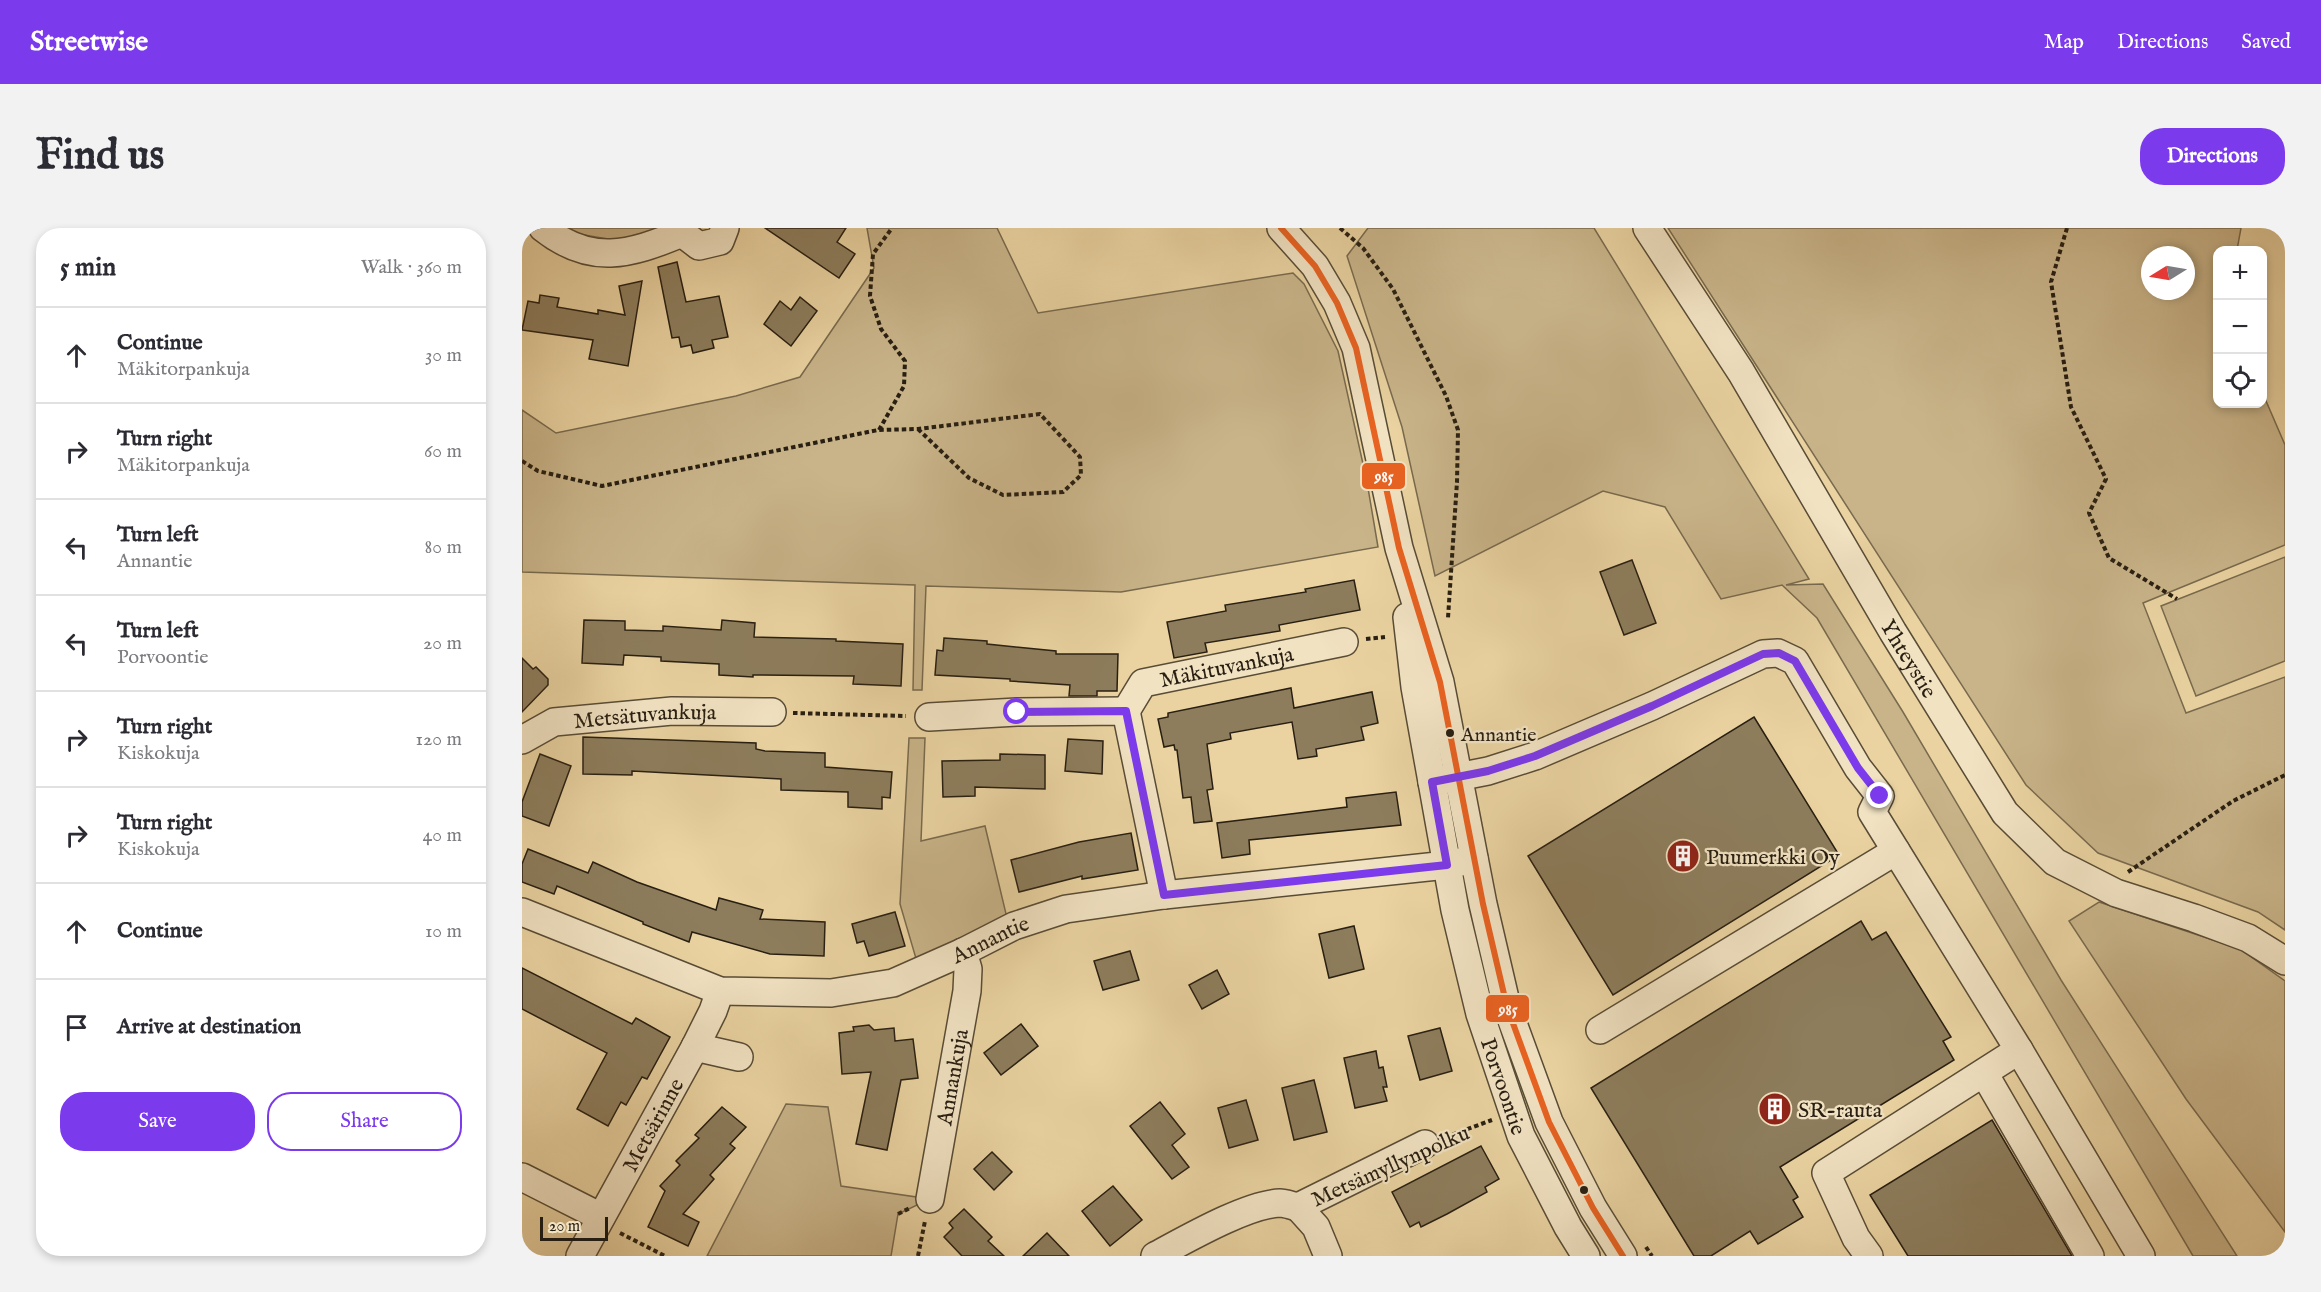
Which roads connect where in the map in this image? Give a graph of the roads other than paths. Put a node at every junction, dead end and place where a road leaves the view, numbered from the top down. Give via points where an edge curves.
1 (543, 228) edge
2 (725, 228) edge
3 (1281, 228) edge
4 (1647, 228) edge
5 (682, 230) edge
6 (1399, 548) junction
7 (1344, 642) dead end
8 (1126, 711) junction
9 (772, 712) road end
10 (929, 717) road end
11 (522, 740) edge
12 (1458, 777) junction
13 (1432, 782) junction
14 (1896, 851) junction
15 (1474, 859) junction
16 (1447, 865) junction
17 (1164, 895) junction
18 (522, 912) edge
19 (963, 952) junction
20 (2285, 961) edge
21 (720, 991) junction
22 (1600, 1030) dead end
23 (695, 1047) junction
24 (2019, 1050) junction
25 (739, 1058) dead end
26 (1984, 1073) junction
27 (1425, 1144) road end
28 (522, 1177) edge
29 (930, 1199) road end
30 (1298, 1207) junction
31 (608, 1224) junction
32 (1631, 1246) edge
33 (580, 1256) edge
34 (1155, 1256) edge
35 (1328, 1256) edge
36 (1586, 1256) edge
37 (1869, 1256) edge
38 (2090, 1256) edge
39 (2141, 1256) edge

1 - 5 street via 590,253 621,253 661,242
2 - 5 street via 720,241 699,246
3 - 6 street, Porvoontie via 1315,266 1337,303 1356,348
4 - 20 street, Yhteystie via 1741,372 1893,632 2005,813 2055,862 2116,893 2248,938
6 - 12 street, Porvoontie via 1440,682
6 - 13 street, Porvoontie via 1415,687
7 - 8 street, Mäkituvankuja via 1143,683
8 - 10 street
8 - 17 street
9 - 11 street, Metsätuvankuja via 672,711 554,722
12 - 13 street
12 - 14 street via 1535,756 1652,706 1750,658 1779,653 1795,661 1858,768 1880,796 1872,812
12 - 15 street, Porvoontie
13 - 16 street, Porvoontie
14 - 22 street
14 - 24 street
15 - 16 street, Annantie
15 - 32 street, Porvoontie via 1507,1007 1549,1122 1593,1208
16 - 17 street, Annantie
16 - 36 street, Porvoontie via 1480,1014 1521,1136
17 - 19 street, Annantie via 1066,909 1014,926
18 - 21 street, Annantie
19 - 21 street, Annantie via 893,983 841,992
19 - 29 street, Annankuja via 968,969 967,991
21 - 23 street, Metsärinne
23 - 25 street
23 - 31 street, Metsärinne
24 - 26 street
24 - 39 street
26 - 37 street via 1826,1173 1856,1238
26 - 38 street
27 - 30 street, Metsämyllynpolku
28 - 31 street
30 - 34 street, Metsämyllynpolku via 1281,1203 1257,1207
30 - 35 street via 1316,1227
31 - 33 street, Metsärinne

